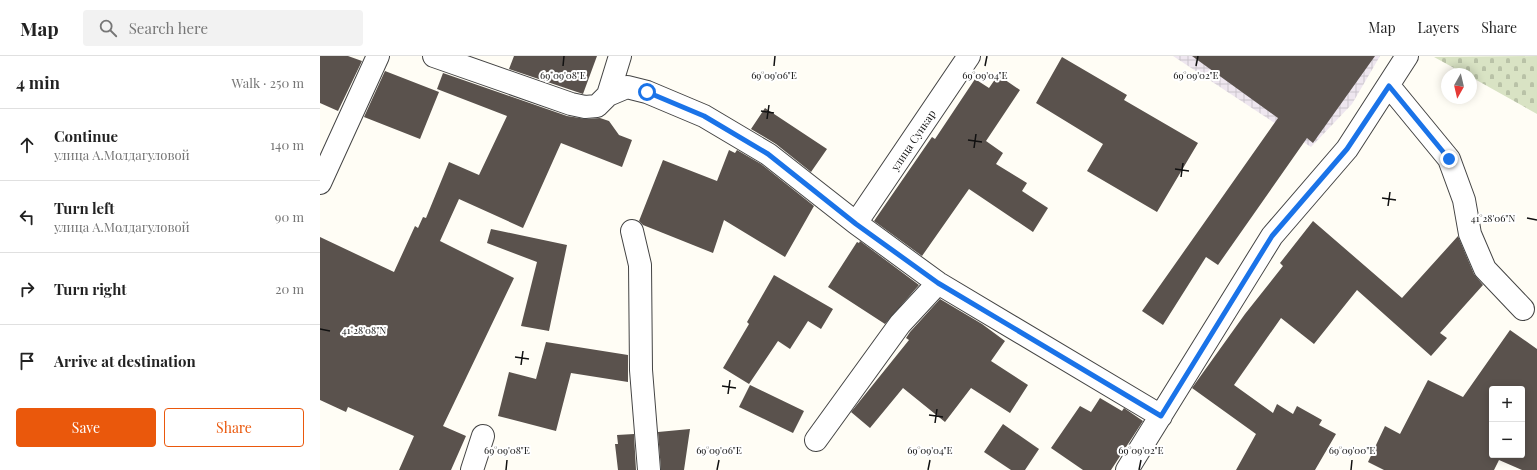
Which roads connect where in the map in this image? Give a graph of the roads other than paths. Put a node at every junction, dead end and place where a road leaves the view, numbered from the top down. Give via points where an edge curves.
1 (378, 56) edge
2 (434, 56) edge
3 (620, 56) edge
4 (969, 56) edge
5 (1407, 56) edge
6 (1389, 86) junction
7 (608, 95) junction
8 (320, 183) edge
9 (856, 224) junction
10 (632, 231) dead end
11 (938, 283) junction
12 (1523, 309) dead end
13 (1161, 416) junction
14 (483, 436) dead end
15 (816, 440) dead end
16 (472, 470) edge
17 (649, 470) edge
18 (1127, 470) edge

1 - 8 street
2 - 7 street via 570,104 597,106
3 - 7 street
4 - 9 street, улица Сункар
5 - 6 street
6 - 12 street via 1449,159 1464,200 1470,234 1484,269
6 - 13 street via 1347,149 1272,236
7 - 9 street via 627,87 647,92 704,116 768,154
9 - 11 street
10 - 17 street via 640,265 641,370
11 - 13 street
11 - 15 street via 900,324
13 - 18 street
14 - 16 street

